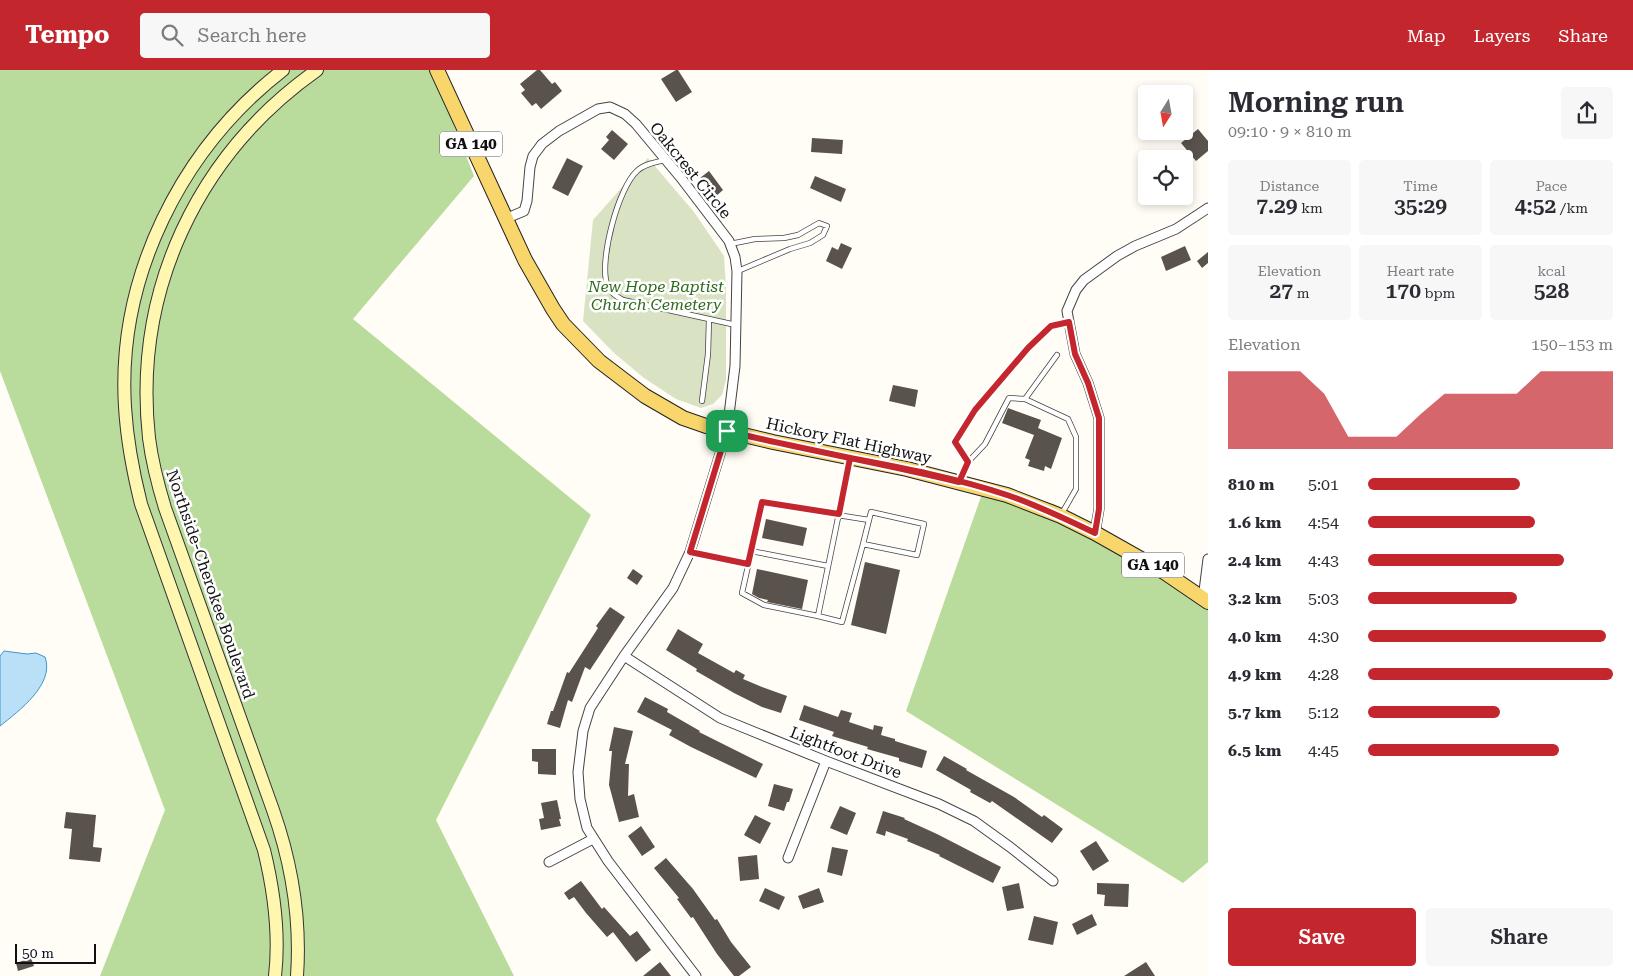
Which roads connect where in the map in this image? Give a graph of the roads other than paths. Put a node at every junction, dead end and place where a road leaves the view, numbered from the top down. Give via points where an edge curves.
1 (282, 70) edge
2 (317, 70) edge
3 (437, 70) edge
4 (665, 160) junction
5 (1208, 208) edge
6 (505, 219) junction
7 (730, 244) junction
8 (737, 271) junction
9 (709, 319) junction
10 (1069, 322) junction
11 (737, 325) junction
12 (1057, 355) dead end
13 (1025, 399) junction
14 (702, 401) dead end
15 (727, 431) junction
16 (850, 458) junction
17 (968, 462) junction
18 (959, 482) junction
19 (839, 514) junction
20 (1061, 516) junction
21 (869, 520) junction
22 (1095, 533) junction
23 (863, 544) junction
24 (751, 551) junction
25 (690, 552) junction
26 (1208, 559) edge
27 (748, 564) junction
28 (828, 566) junction
29 (1206, 600) edge
30 (818, 616) junction
31 (624, 656) junction
32 (826, 762) junction
33 (593, 839) junction
34 (788, 858) dead end
35 (549, 862) dead end
36 (1053, 881) dead end
37 (276, 976) edge
38 (297, 976) edge
39 (696, 976) edge

1 - 37 street via 248,99 217,133 188,172 164,216 146,260 133,308 124,405 130,456 141,504 264,850 276,922
2 - 38 street, Northside-Cherokee Boulevard via 243,137 196,202 175,245 159,292 149,341 146,380 149,439 163,500 287,857 298,931
3 - 6 main road, Hickory Flat Highway / GA 140
4 - 6 street, Oakcrest Circle via 625,114 610,107 598,108 542,144 530,167 524,211
4 - 7 street, Oakcrest Circle
4 - 9 lane via 636,171 625,187 608,244 607,284 613,294 623,300
5 - 10 street via 1176,229 1118,256 1084,280 1067,311
6 - 15 main road, Hickory Flat Highway / GA 140 via 553,309 599,362 659,405 684,418
7 - 8 street, Oakcrest Circle
7 - 8 lane via 798,235 819,223 827,226 823,235 810,243
8 - 11 street, Oakcrest Circle
9 - 11 lane
9 - 14 lane
10 - 17 lane via 1051,326 1035,340 975,410 955,442
10 - 22 street via 1075,354 1099,418 1099,509
11 - 15 street, Oakcrest Circle
12 - 13 lane
13 - 17 lane via 1009,398 985,444
13 - 20 lane via 1068,419 1076,436 1076,489
15 - 16 main road, Hickory Flat Highway / GA 140
15 - 25 street, Oakcrest Circle
16 - 18 main road, Hickory Flat Highway / GA 140
16 - 19 lane
17 - 18 lane
18 - 20 main road, Hickory Flat Highway / GA 140 via 1006,495
19 - 21 lane
19 - 24 lane via 762,502
19 - 28 lane
20 - 22 main road, Hickory Flat Highway / GA 140
21 - 23 lane
21 - 23 lane via 871,512 924,524 917,555
22 - 29 main road, Hickory Flat Highway / GA 140
23 - 30 lane via 842,622
24 - 27 lane
24 - 28 lane
25 - 27 lane
25 - 31 street, Oakcrest Circle via 673,588
26 - 29 street
27 - 30 lane via 742,593 764,605
28 - 30 lane
31 - 32 street, Lightfoot Drive via 720,718
31 - 33 street, Oakcrest Circle via 590,708 583,731 578,772 580,799 586,828
32 - 34 street
32 - 36 street, Lightfoot Drive via 939,804 974,821
33 - 35 street
33 - 39 street, Oakcrest Circle

